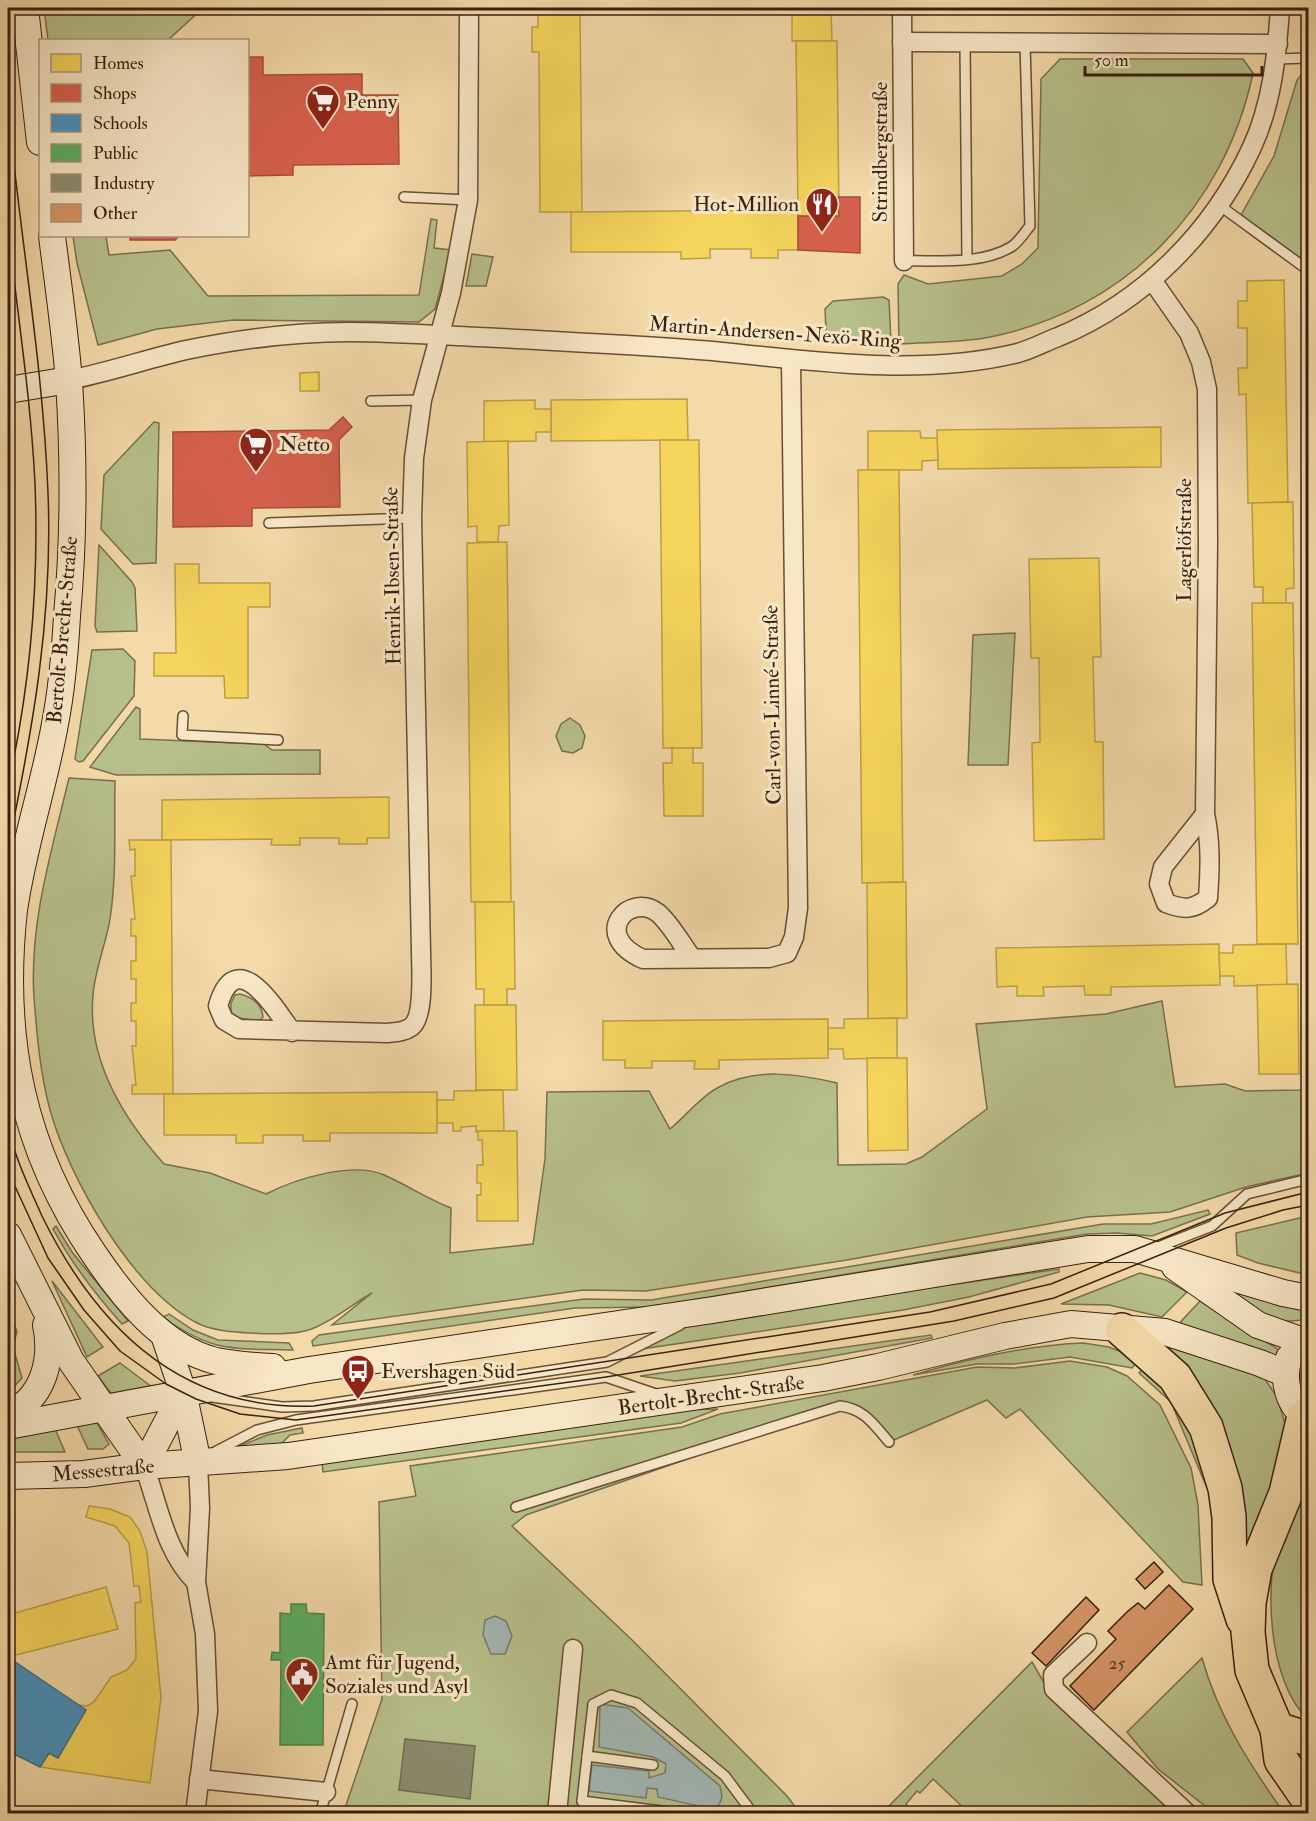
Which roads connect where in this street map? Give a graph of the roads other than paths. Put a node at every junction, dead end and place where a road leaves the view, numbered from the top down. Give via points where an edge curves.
1 (25, 8) edge
2 (469, 8) edge
3 (902, 8) edge
4 (1280, 8) edge
5 (902, 42) junction
6 (965, 42) junction
7 (1025, 43) junction
8 (1277, 51) junction
9 (1308, 58) edge
10 (39, 133) edge
11 (404, 197) dead end
12 (468, 200) junction
13 (1219, 205) junction
14 (52, 237) edge
15 (967, 259) junction
16 (904, 261) joint
17 (1308, 270) edge
18 (1152, 280) junction
19 (441, 335) junction
20 (791, 360) junction
21 (69, 380) junction
22 (8, 390) edge
23 (422, 400) junction
24 (371, 401) dead end
25 (412, 518) junction
26 (269, 523) dead end
27 (183, 716) dead end
28 (278, 740) dead end
29 (1205, 814) junction
30 (692, 958) dead end
31 (292, 1032) dead end
32 (1308, 1179) edge
33 (8, 1235) edge
34 (1155, 1255) junction
35 (1308, 1298) edge
36 (42, 1304) junction
37 (713, 1310) junction
38 (1122, 1330) junction
39 (164, 1335) junction
40 (1304, 1337) edge
41 (309, 1370) junction
42 (1286, 1374) junction
43 (183, 1392) junction
44 (675, 1400) junction
45 (104, 1410) junction
46 (8, 1414) edge
47 (1306, 1417) edge
48 (8, 1426) edge
49 (889, 1442) dead end
50 (1308, 1460) edge
51 (198, 1463) junction
52 (144, 1466) junction
53 (8, 1476) edge
54 (1286, 1493) junction
55 (516, 1507) dead end
56 (196, 1582) junction
57 (1248, 1632) junction
58 (1087, 1643) dead end
59 (573, 1649) dead end
60 (352, 1704) dead end
61 (1277, 1729) junction
62 (1308, 1739) edge
63 (587, 1756) junction
64 (653, 1765) dead end
65 (199, 1779) junction
66 (326, 1792) junction
67 (1308, 1799) edge
68 (582, 1801) junction
69 (195, 1814) edge
70 (320, 1814) edge
71 (557, 1814) edge
72 (591, 1814) edge
73 (685, 1814) edge
74 (739, 1814) edge
75 (1188, 1814) edge

1 - 10 main road
2 - 12 street, Henrik-Ibsen-Straße
3 - 5 street, Strindbergstraße
4 - 8 street, Martin-Andersen-Nexö-Ring
5 - 6 street
5 - 16 street, Strindbergstraße
6 - 7 street
6 - 15 lane
7 - 8 street
7 - 15 lane via 1030,226 1013,246 994,255
8 - 9 lane
8 - 13 street, Martin-Andersen-Nexö-Ring via 1267,103 1253,145
11 - 12 lane
12 - 19 street, Henrik-Ibsen-Straße
13 - 17 lane
13 - 18 street, Martin-Andersen-Nexö-Ring via 1191,242
14 - 21 main road, Bertolt-Brecht-Straße
15 - 16 lane
18 - 20 street, Martin-Andersen-Nexö-Ring via 1126,301 1077,329 1020,352 961,362
18 - 29 street, Lagerlöfstraße via 1189,333 1202,363 1207,389
19 - 20 street, Martin-Andersen-Nexö-Ring via 710,351
19 - 21 street, Martin-Andersen-Nexö-Ring via 348,332 249,338
19 - 23 street, Henrik-Ibsen-Straße
20 - 30 street, Carl-von-Linné-Straße via 798,908 794,937 787,953 769,958
21 - 22 main road
21 - 39 main road, Bertolt-Brecht-Straße via 73,488 63,676 14,910 8,970 10,1027 22,1103 59,1198 115,1285
23 - 24 lane
23 - 25 street, Henrik-Ibsen-Straße via 414,458
25 - 26 lane
25 - 31 street, Henrik-Ibsen-Straße via 420,1013 413,1026 402,1032
27 - 28 lane via 182,735
29 - 29 street, Lagerlöfstraße via 1163,867 1160,885 1166,903 1183,909 1198,906 1208,898 1209,832
32 - 34 lane via 1247,1194 1212,1226
33 - 36 main road
34 - 35 main road, Bertolt-Brecht-Straße
34 - 37 main road, Bertolt-Brecht-Straße via 1088,1249
34 - 40 main road via 1258,1325
36 - 45 main road via 71,1361
36 - 46 main road via 50,1345 48,1367 31,1396
37 - 41 main road, Bertolt-Brecht-Straße
37 - 43 lane via 607,1362 531,1374 314,1406 282,1407
38 - 42 main road, Bertolt-Brecht-Straße via 1165,1332
38 - 44 main road, Bertolt-Brecht-Straße via 1071,1324 1047,1327 878,1367
38 - 57 highway via 1175,1377 1206,1427 1225,1488 1230,1579
39 - 41 main road, Bertolt-Brecht-Straße via 214,1360
39 - 43 main road, Bertolt-Brecht-Straße
40 - 42 main road via 1288,1361
41 - 43 main road, Bertolt-Brecht-Straße
42 - 47 main road via 1290,1397
43 - 45 main road, Bertolt-Brecht-Straße
43 - 51 main road, Bertolt-Brecht-Straße
43 - 52 main road
44 - 51 main road, Bertolt-Brecht-Straße via 288,1456
44 - 51 lane via 606,1377 296,1420 257,1430 222,1446
45 - 48 main road
45 - 52 main road
47 - 54 highway
49 - 55 lane via 864,1413 840,1406
50 - 54 highway
51 - 52 main road, Messestraße
51 - 56 street
52 - 53 main road, Messestraße via 84,1474
52 - 56 street via 172,1551
54 - 57 highway via 1255,1569
56 - 65 street via 208,1685
57 - 61 highway via 1252,1670
58 - 75 street via 1053,1676 1054,1689
59 - 71 street
60 - 66 lane
61 - 62 highway
61 - 67 highway via 1281,1760
63 - 64 lane
63 - 68 lane
63 - 74 lane via 593,1704 611,1695 637,1703 725,1776 748,1807
65 - 66 street
65 - 69 street
66 - 70 lane
68 - 72 lane
68 - 73 lane

